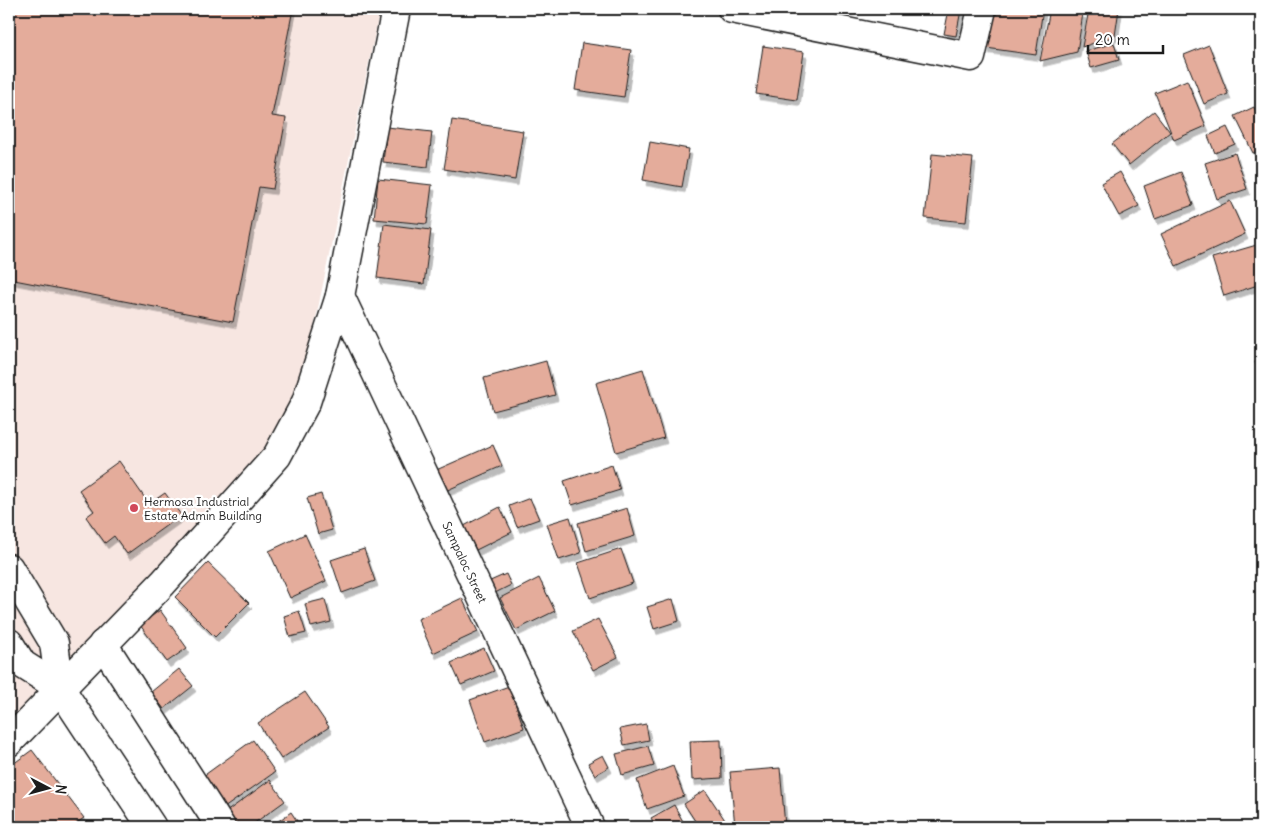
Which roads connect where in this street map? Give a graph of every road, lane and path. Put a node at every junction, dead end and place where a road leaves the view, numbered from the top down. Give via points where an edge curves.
1 (396, 9) edge
2 (732, 9) edge
3 (982, 9) edge
4 (340, 296) junction
5 (9, 568) edge
6 (9, 643) edge
7 (103, 644) junction
8 (60, 688) junction
9 (9, 742) edge
10 (152, 827) edge
11 (221, 827) edge
12 (590, 827) edge

1 - 4 street
2 - 3 street via 971,57
4 - 7 street via 306,402 277,456
4 - 12 street, Sampaloc Street
5 - 8 street via 54,643
6 - 8 street via 22,664
7 - 8 street
7 - 11 street
8 - 9 street
8 - 10 street

